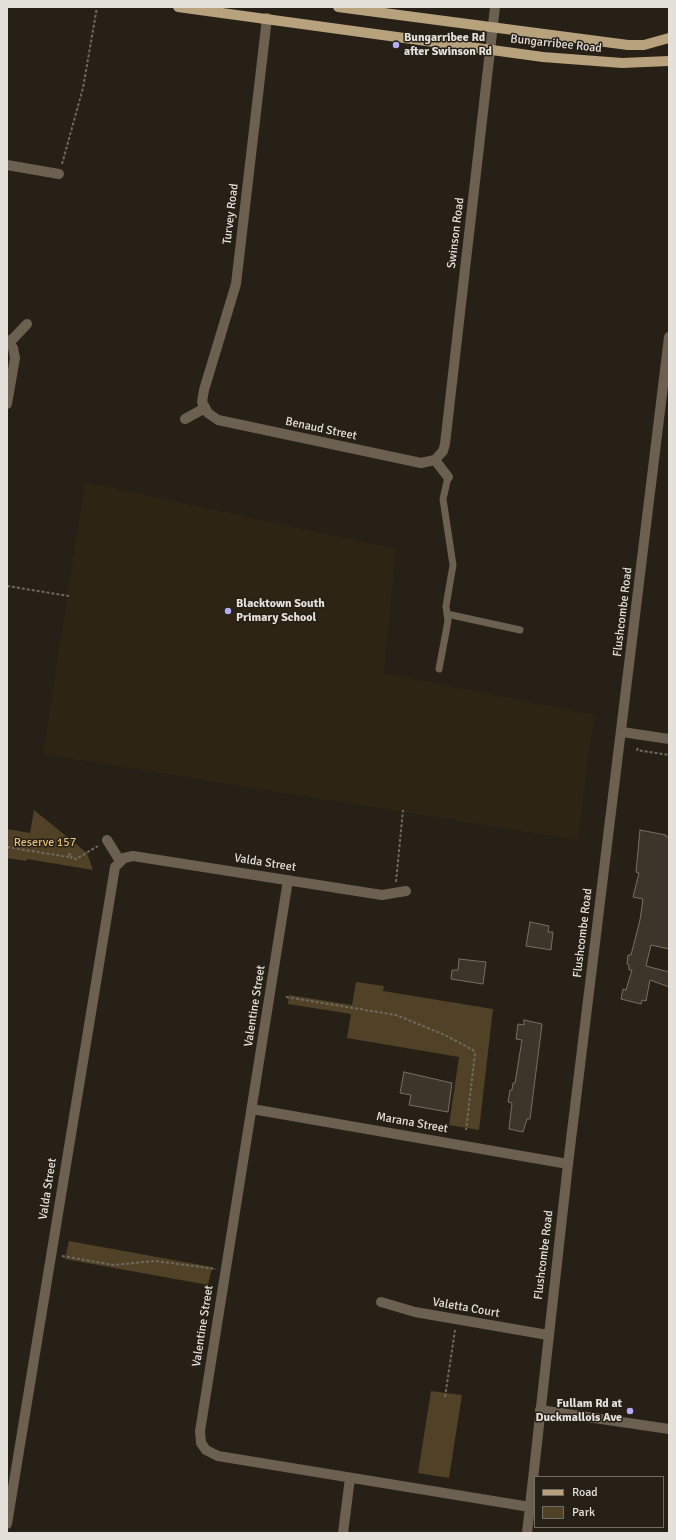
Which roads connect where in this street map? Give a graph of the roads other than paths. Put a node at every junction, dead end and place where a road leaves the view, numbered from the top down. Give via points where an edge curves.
1 (178, 7) edge
2 (338, 7) edge
3 (495, 7) edge
4 (267, 18) junction
5 (493, 27) junction
6 (669, 38) edge
7 (491, 49) junction
8 (669, 61) edge
9 (7, 165) edge
10 (59, 174) road end
11 (27, 324) dead end
12 (669, 337) edge
13 (8, 341) edge
14 (7, 404) edge
15 (205, 408) junction
16 (185, 420) dead end
17 (435, 460) junction
18 (448, 477) joint
19 (448, 614) junction
20 (520, 630) dead end
21 (439, 669) dead end
22 (622, 732) junction
23 (669, 739) edge
24 (107, 840) road end
25 (120, 861) junction
26 (288, 880) junction
27 (401, 892) road end
28 (252, 1109) junction
29 (568, 1164) junction
30 (381, 1302) dead end
31 (548, 1335) junction
32 (540, 1410) junction
33 (669, 1429) edge
34 (350, 1478) junction
35 (530, 1507) junction
36 (7, 1524) edge
37 (343, 1533) edge
38 (527, 1533) edge

1 - 4 main road, Bungarribee Road
2 - 5 main road, Bungarribee Road
3 - 5 street, Swinson Road
4 - 7 main road, Bungarribee Road
4 - 15 street, Turvey Road via 236,284 204,390 202,402
5 - 6 main road, Bungarribee Road via 628,45 644,46
5 - 7 street, Swinson Road
7 - 8 main road, Bungarribee Road via 592,62
7 - 17 street, Swinson Road via 445,444 443,451
9 - 10 street
11 - 13 street
12 - 22 street, Flushcombe Road
13 - 14 street via 15,358
15 - 16 street
15 - 17 street, Benaud Street via 211,417 218,420 414,462
17 - 18 street
18 - 19 lane via 443,499 453,565 446,606
19 - 20 lane
19 - 21 lane
22 - 23 street
22 - 29 street, Flushcombe Road
24 - 25 street
25 - 26 street, Valda Street via 133,856
25 - 36 street, Valda Street via 113,872
26 - 27 street, Valda Street via 382,895
26 - 28 street, Valentine Street
28 - 29 street, Marana Street
28 - 34 street, Valentine Street via 200,1431 203,1446 218,1456
29 - 31 street, Flushcombe Road
30 - 31 street, Valetta Court via 403,1309
31 - 32 street, Flushcombe Road
32 - 33 street
32 - 35 street, Flushcombe Road
34 - 35 street, Valentine Street
34 - 37 street
35 - 38 street, Flushcombe Road

